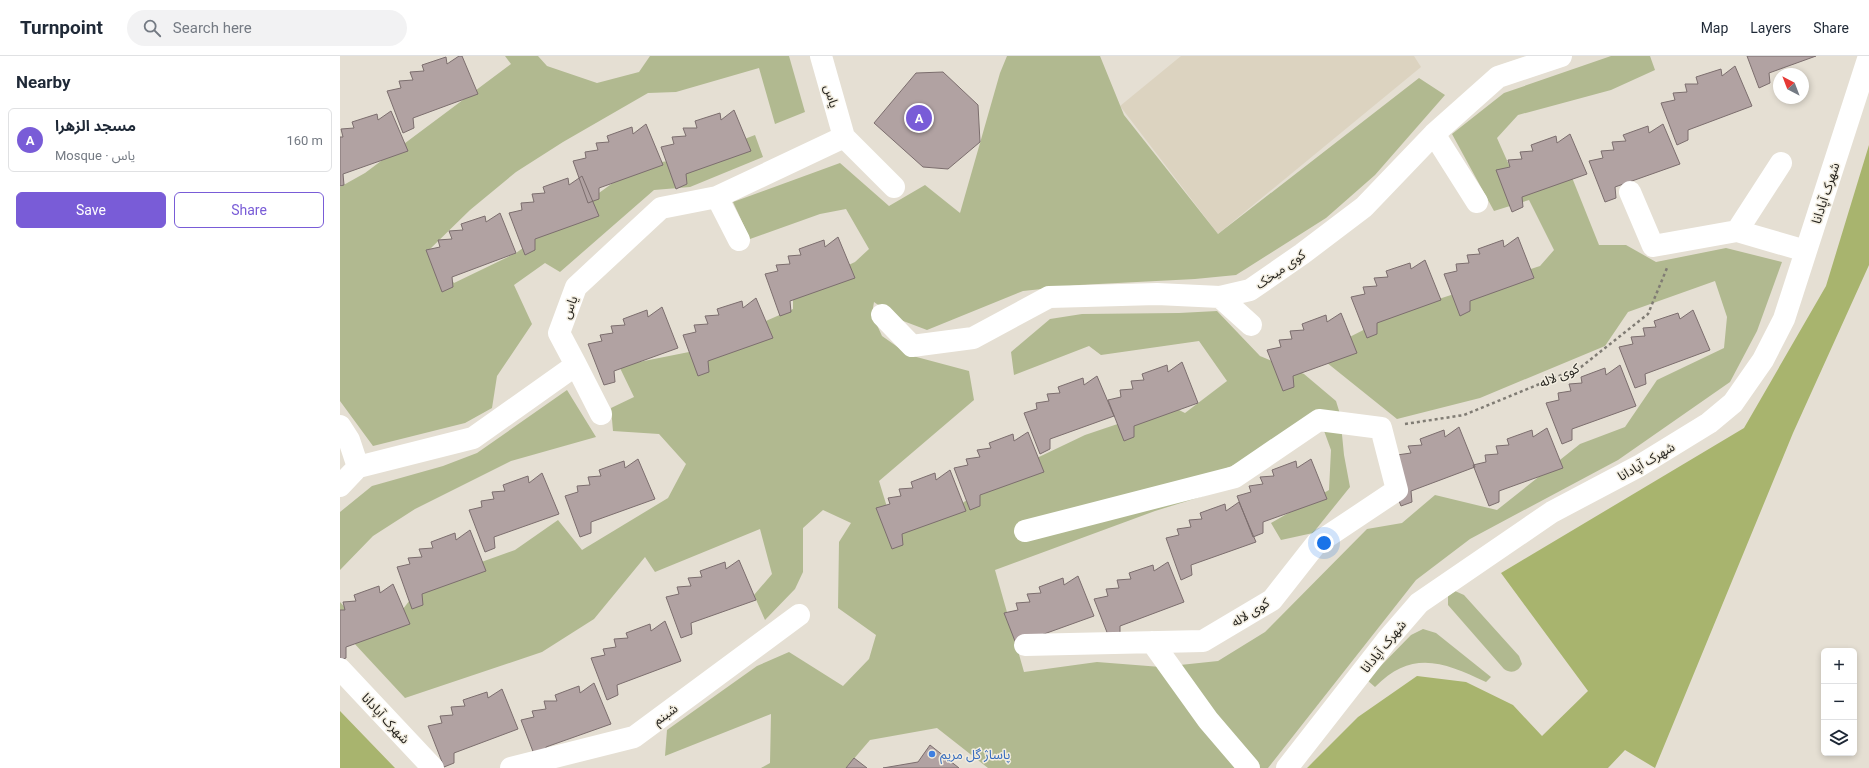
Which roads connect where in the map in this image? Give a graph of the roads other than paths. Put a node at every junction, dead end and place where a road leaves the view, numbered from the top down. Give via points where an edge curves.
1 (821, 56) edge
2 (1561, 56) edge
3 (1869, 56) edge
4 (1434, 134) junction
5 (844, 137) junction
6 (1781, 163) dead end
7 (894, 187) dead end
8 (1630, 192) dead end
9 (717, 197) junction
10 (1477, 202) dead end
11 (1737, 231) junction
12 (739, 240) dead end
13 (1806, 251) junction
14 (1220, 297) junction
15 (882, 315) dead end
16 (1251, 325) dead end
17 (576, 365) junction
18 (601, 414) dead end
19 (340, 426) edge
20 (358, 467) junction
21 (340, 486) edge
22 (1025, 531) dead end
23 (799, 616) dead end
24 (1152, 642) junction
25 (1025, 645) dead end
26 (340, 669) edge
27 (433, 768) edge
28 (511, 768) edge
29 (1249, 768) edge
30 (1287, 768) edge

1 - 5 street, یاس
2 - 4 street, کوی میخک via 1498,76
3 - 13 street, شهرک آپادانا
4 - 10 street
4 - 14 street, کوی میخک via 1364,207 1333,231 1250,290
5 - 7 street, یاس
5 - 9 street, یاس
6 - 11 street
8 - 11 street via 1653,246
9 - 12 street
9 - 17 street, یاس via 661,208 576,287 559,333
11 - 13 street
13 - 30 street, شهرک آپادانا via 1784,318 1763,360 1733,403 1709,423 1639,466 1552,512 1418,603
14 - 15 street, کوی میخک via 1157,294 1049,297 974,338 912,346
14 - 16 street
17 - 18 street, یاس
17 - 20 street via 473,438
19 - 20 street via 349,440
20 - 21 street
22 - 24 street, کوی لاله via 1235,477 1318,420 1381,428 1396,490 1316,544 1272,600 1203,641
23 - 28 street, شبنم via 634,737
24 - 25 street, کوی لاله
24 - 29 street via 1208,720
26 - 27 street, شهرک آپادانا

